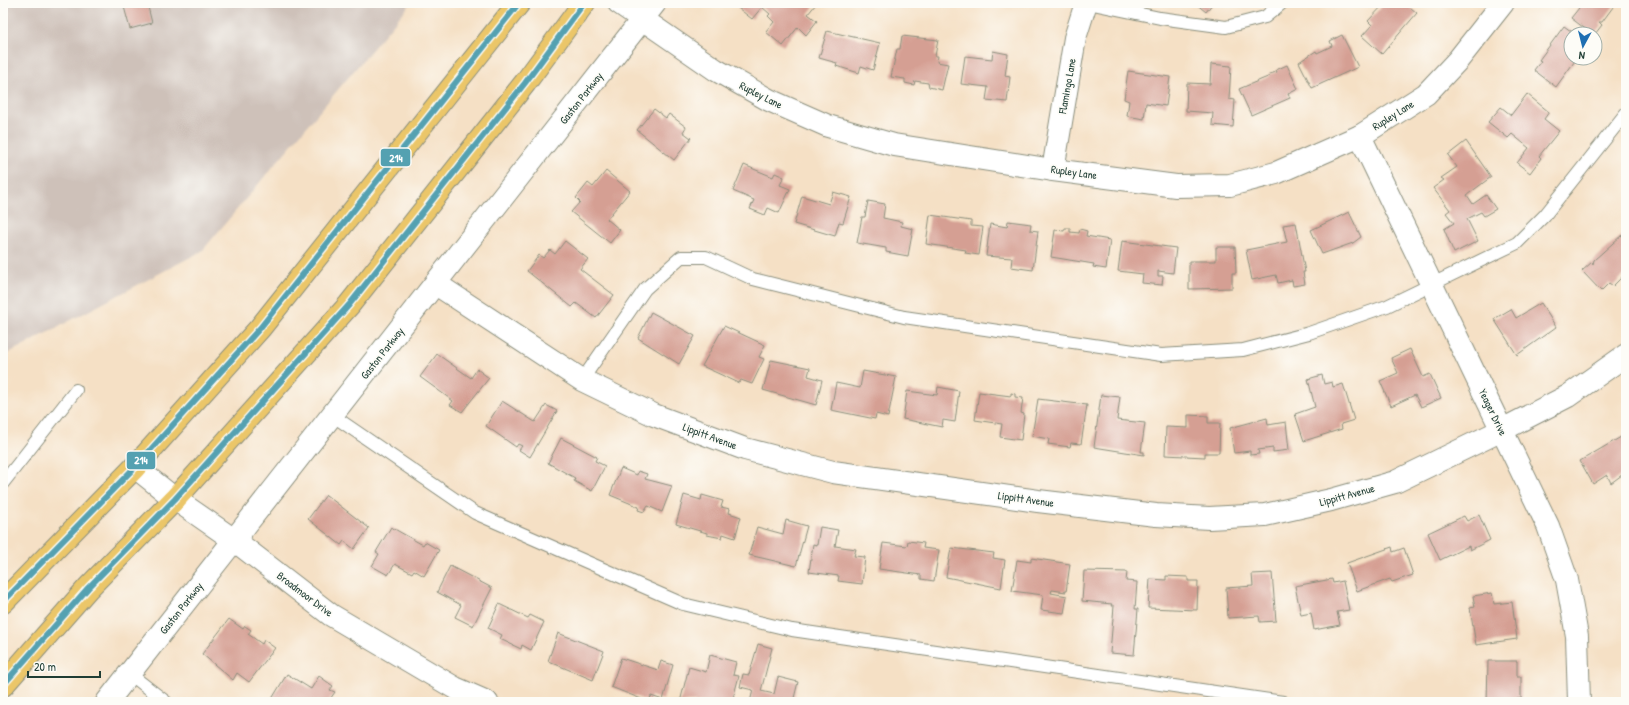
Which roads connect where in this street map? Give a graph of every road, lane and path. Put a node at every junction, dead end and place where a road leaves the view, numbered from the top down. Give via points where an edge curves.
1 (519, 3) edge
2 (584, 3) edge
3 (619, 3) edge
4 (1087, 3) edge
5 (1282, 3) edge
6 (1503, 3) edge
7 (649, 11) edge
8 (1626, 113) edge
9 (1360, 136) junction
10 (1053, 170) junction
11 (436, 284) junction
12 (1432, 286) junction
13 (1626, 356) edge
14 (582, 380) junction
15 (76, 390) dead end
16 (332, 415) junction
17 (1502, 430) junction
18 (135, 467) junction
19 (3, 483) edge
20 (175, 500) junction
21 (234, 540) junction
22 (3, 602) edge
23 (130, 674) junction
24 (3, 685) edge
25 (107, 702) edge
26 (166, 702) edge
27 (487, 702) edge
28 (1283, 702) edge
29 (1579, 702) edge

1 - 18 main road via 260,328
2 - 20 main road via 525,83 349,305
3 - 7 street, Rupley Lane
4 - 5 lane via 1160,18 1226,27 1265,17
4 - 10 street, Flamingo Lane via 1075,38
6 - 9 street, Rupley Lane via 1458,60 1426,94
7 - 10 street, Rupley Lane via 716,70 769,100 828,126 894,144
7 - 11 street, Gaston Parkway
8 - 12 lane via 1545,215 1517,243
9 - 10 street, Rupley Lane via 1276,173 1230,185 1176,186
9 - 12 street, Yeager Drive
11 - 14 street, Lippitt Avenue
11 - 16 street, Gaston Parkway
12 - 14 lane via 1387,306 1309,333 1243,350 1161,355 904,317 753,279 706,257 681,257 645,289
12 - 17 street, Yeager Drive
13 - 17 street, Lippitt Avenue via 1568,396
14 - 17 street, Lippitt Avenue via 654,415 745,449 833,472 1046,502 1156,515 1209,518 1265,515 1395,482
15 - 19 lane
16 - 21 street, Gaston Parkway
16 - 28 lane via 475,513 683,604 792,630
17 - 29 street, Yeager Drive via 1548,526 1567,580 1577,636
18 - 20 street, Broadmoor Drive
18 - 22 main road
20 - 21 street, Broadmoor Drive
20 - 24 main road via 88,588
21 - 23 street, Gaston Parkway
21 - 27 street, Broadmoor Drive via 331,614 455,688
23 - 25 street, Gaston Parkway
23 - 26 lane

